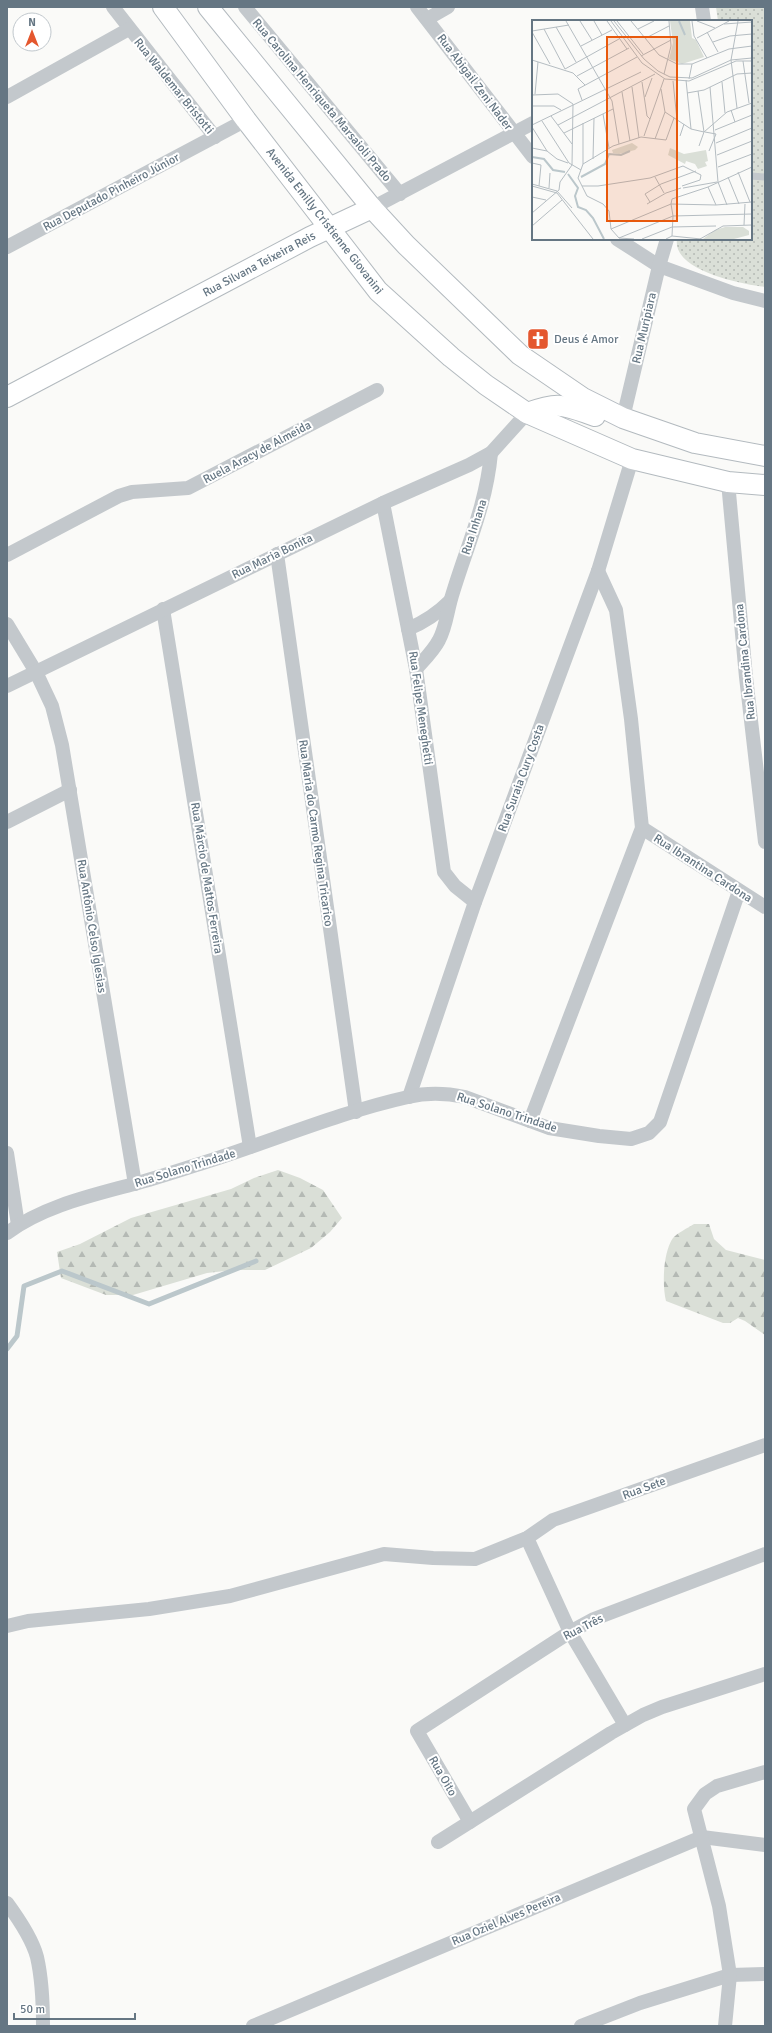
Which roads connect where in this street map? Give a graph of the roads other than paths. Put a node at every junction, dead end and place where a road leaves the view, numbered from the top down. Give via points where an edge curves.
1 (113, 7) edge
2 (163, 7) edge
3 (208, 7) edge
4 (245, 7) edge
5 (417, 7) edge
6 (448, 7) edge
7 (702, 7) edge
8 (427, 19) junction
9 (704, 20) edge
10 (129, 29) junction
11 (7, 97) edge
12 (246, 120) junction
13 (532, 124) edge
14 (514, 133) junction
15 (215, 137) junction
16 (532, 156) edge
17 (752, 176) edge
18 (765, 177) edge
19 (400, 194) junction
20 (372, 208) junction
21 (329, 228) junction
22 (619, 240) edge
23 (668, 240) edge
24 (7, 247) edge
25 (659, 266) junction
26 (765, 301) edge
27 (377, 390) dead end
28 (7, 396) edge
29 (527, 413) junction
30 (622, 418) junction
31 (491, 453) junction
32 (765, 456) edge
33 (632, 459) junction
34 (728, 482) junction
35 (765, 485) edge
36 (383, 503) junction
37 (276, 554) junction
38 (7, 555) edge
39 (598, 571) junction
40 (450, 600) junction
41 (163, 609) junction
42 (7, 624) edge
43 (408, 629) junction
44 (416, 669) junction
45 (36, 672) junction
46 (7, 686) edge
47 (70, 790) junction
48 (7, 822) edge
49 (642, 828) junction
50 (765, 842) edge
51 (739, 891) junction
52 (475, 902) junction
53 (765, 907) edge
54 (409, 1096) junction
55 (356, 1112) junction
56 (530, 1121) junction
57 (250, 1148) junction
58 (7, 1153) edge
59 (135, 1184) junction
60 (13, 1229) edge
61 (765, 1445) edge
62 (527, 1538) junction
63 (765, 1554) edge
64 (7, 1626) edge
65 (570, 1632) junction
66 (765, 1674) edge
67 (625, 1724) junction
68 (417, 1731) joint
69 (765, 1772) edge
70 (470, 1822) junction
71 (702, 1837) junction
72 (438, 1842) dead end
73 (765, 1845) edge
74 (7, 1903) edge
75 (765, 1974) edge
76 (730, 1975) junction
77 (43, 2026) edge
78 (253, 2026) edge
79 (581, 2026) edge
80 (725, 2026) edge

1 - 10 street, Rua Waldemar Bristotti
2 - 12 main road, Avenida Emilly Cristienne Giovanini
3 - 20 main road
4 - 19 street, Rua Carolina Henriqueta Marsaioli Prado
5 - 8 street, Rua Abigail Zeni Nader
6 - 8 street
7 - 9 street
8 - 14 street, Rua Abigail Zeni Nader
10 - 11 street
10 - 15 street, Rua Waldemar Bristotti
12 - 15 street, Rua Waldemar Bristotti
12 - 21 main road, Avenida Emilly Cristienne Giovanini
13 - 14 street, Rua Silvana Teixeira Reis
14 - 16 street, Rua Abigail Zeni Nader
14 - 19 street, Rua Silvana Teixeira Reis
15 - 24 street, Rua Deputado Pinheiro Júnior
17 - 18 lane
19 - 20 street, Rua Silvana Teixeira Reis
20 - 21 main road, Rua Silvana Teixeira Reis
20 - 30 main road via 406,245 520,354 582,398
21 - 28 main road, Rua Silvana Teixeira Reis
21 - 29 main road, Avenida Emilly Cristienne Giovanini via 378,291 451,357
22 - 25 street
23 - 25 street, Rua Muripiara
25 - 26 street via 732,293
25 - 30 street, Rua Muripiara
27 - 38 street, Ruela Aracy de Almeida via 188,488 132,492 119,496
29 - 30 main road via 545,406 560,404 603,419
29 - 31 street, Rua Maria Bonita
29 - 33 main road, Avenida Emilly Cristienne Giovanini
30 - 32 main road via 694,443
31 - 36 street, Rua Maria Bonita
31 - 40 street, Rua Inhana via 482,508
33 - 34 main road, Avenida Emilly Cristienne Giovanini
33 - 39 street, Rua Suraia Cury Costa
34 - 35 main road, Avenida Emilly Cristienne Giovanini
34 - 50 street, Rua Ibrandina Cardona via 746,677
36 - 37 street, Rua Maria Bonita
36 - 43 street, Rua Felipe Meneghetti
37 - 41 street, Rua Maria Bonita
37 - 55 street, Rua Maria do Carmo Regina Tricarico
39 - 49 street via 616,610 631,718
39 - 52 street, Rua Suraia Cury Costa
40 - 43 street, Rua Inhana via 421,624
40 - 44 street, Rua Inhana via 439,641
41 - 45 street, Rua Maria Bonita
41 - 57 street, Rua Márcio de Mattos Ferreira
42 - 45 street, Rua Antônio Celso Iglesias
43 - 44 street, Rua Felipe Meneghetti
44 - 52 street, Rua Felipe Meneghetti via 444,872 455,886
45 - 46 street, Rua Maria Bonita
45 - 47 street, Rua Antônio Celso Iglesias via 52,706
47 - 48 street
47 - 59 street, Rua Antônio Celso Iglesias
49 - 51 street, Rua Ibrantina Cardona
49 - 56 street
51 - 53 street, Rua Ibrantina Cardona
51 - 56 street, Rua Solano Trindade via 660,1122 655,1128 631,1139 549,1128
52 - 54 street, Rua Suraia Cury Costa
54 - 55 street, Rua Solano Trindade
54 - 56 street, Rua Solano Trindade via 451,1094
55 - 57 street, Rua Solano Trindade
57 - 59 street, Rua Solano Trindade
58 - 60 street
59 - 60 street, Rua Solano Trindade via 69,1201
61 - 62 street, Rua Sete via 553,1520
62 - 64 street, Rua Sete via 475,1559 384,1554 230,1596 149,1609 28,1621
62 - 65 street
63 - 65 street, Rua Três via 594,1619
65 - 67 street
65 - 68 street, Rua Três
66 - 67 street via 662,1707
67 - 70 street
68 - 70 street, Rua Oito
69 - 71 street via 717,1786 705,1794 694,1809
70 - 72 street
71 - 73 street
71 - 76 street via 719,1906
71 - 78 street, Rua Oziel Alves Pereira
74 - 77 street via 20,1920 37,1956
75 - 76 street
76 - 79 street via 640,2003
76 - 80 street

